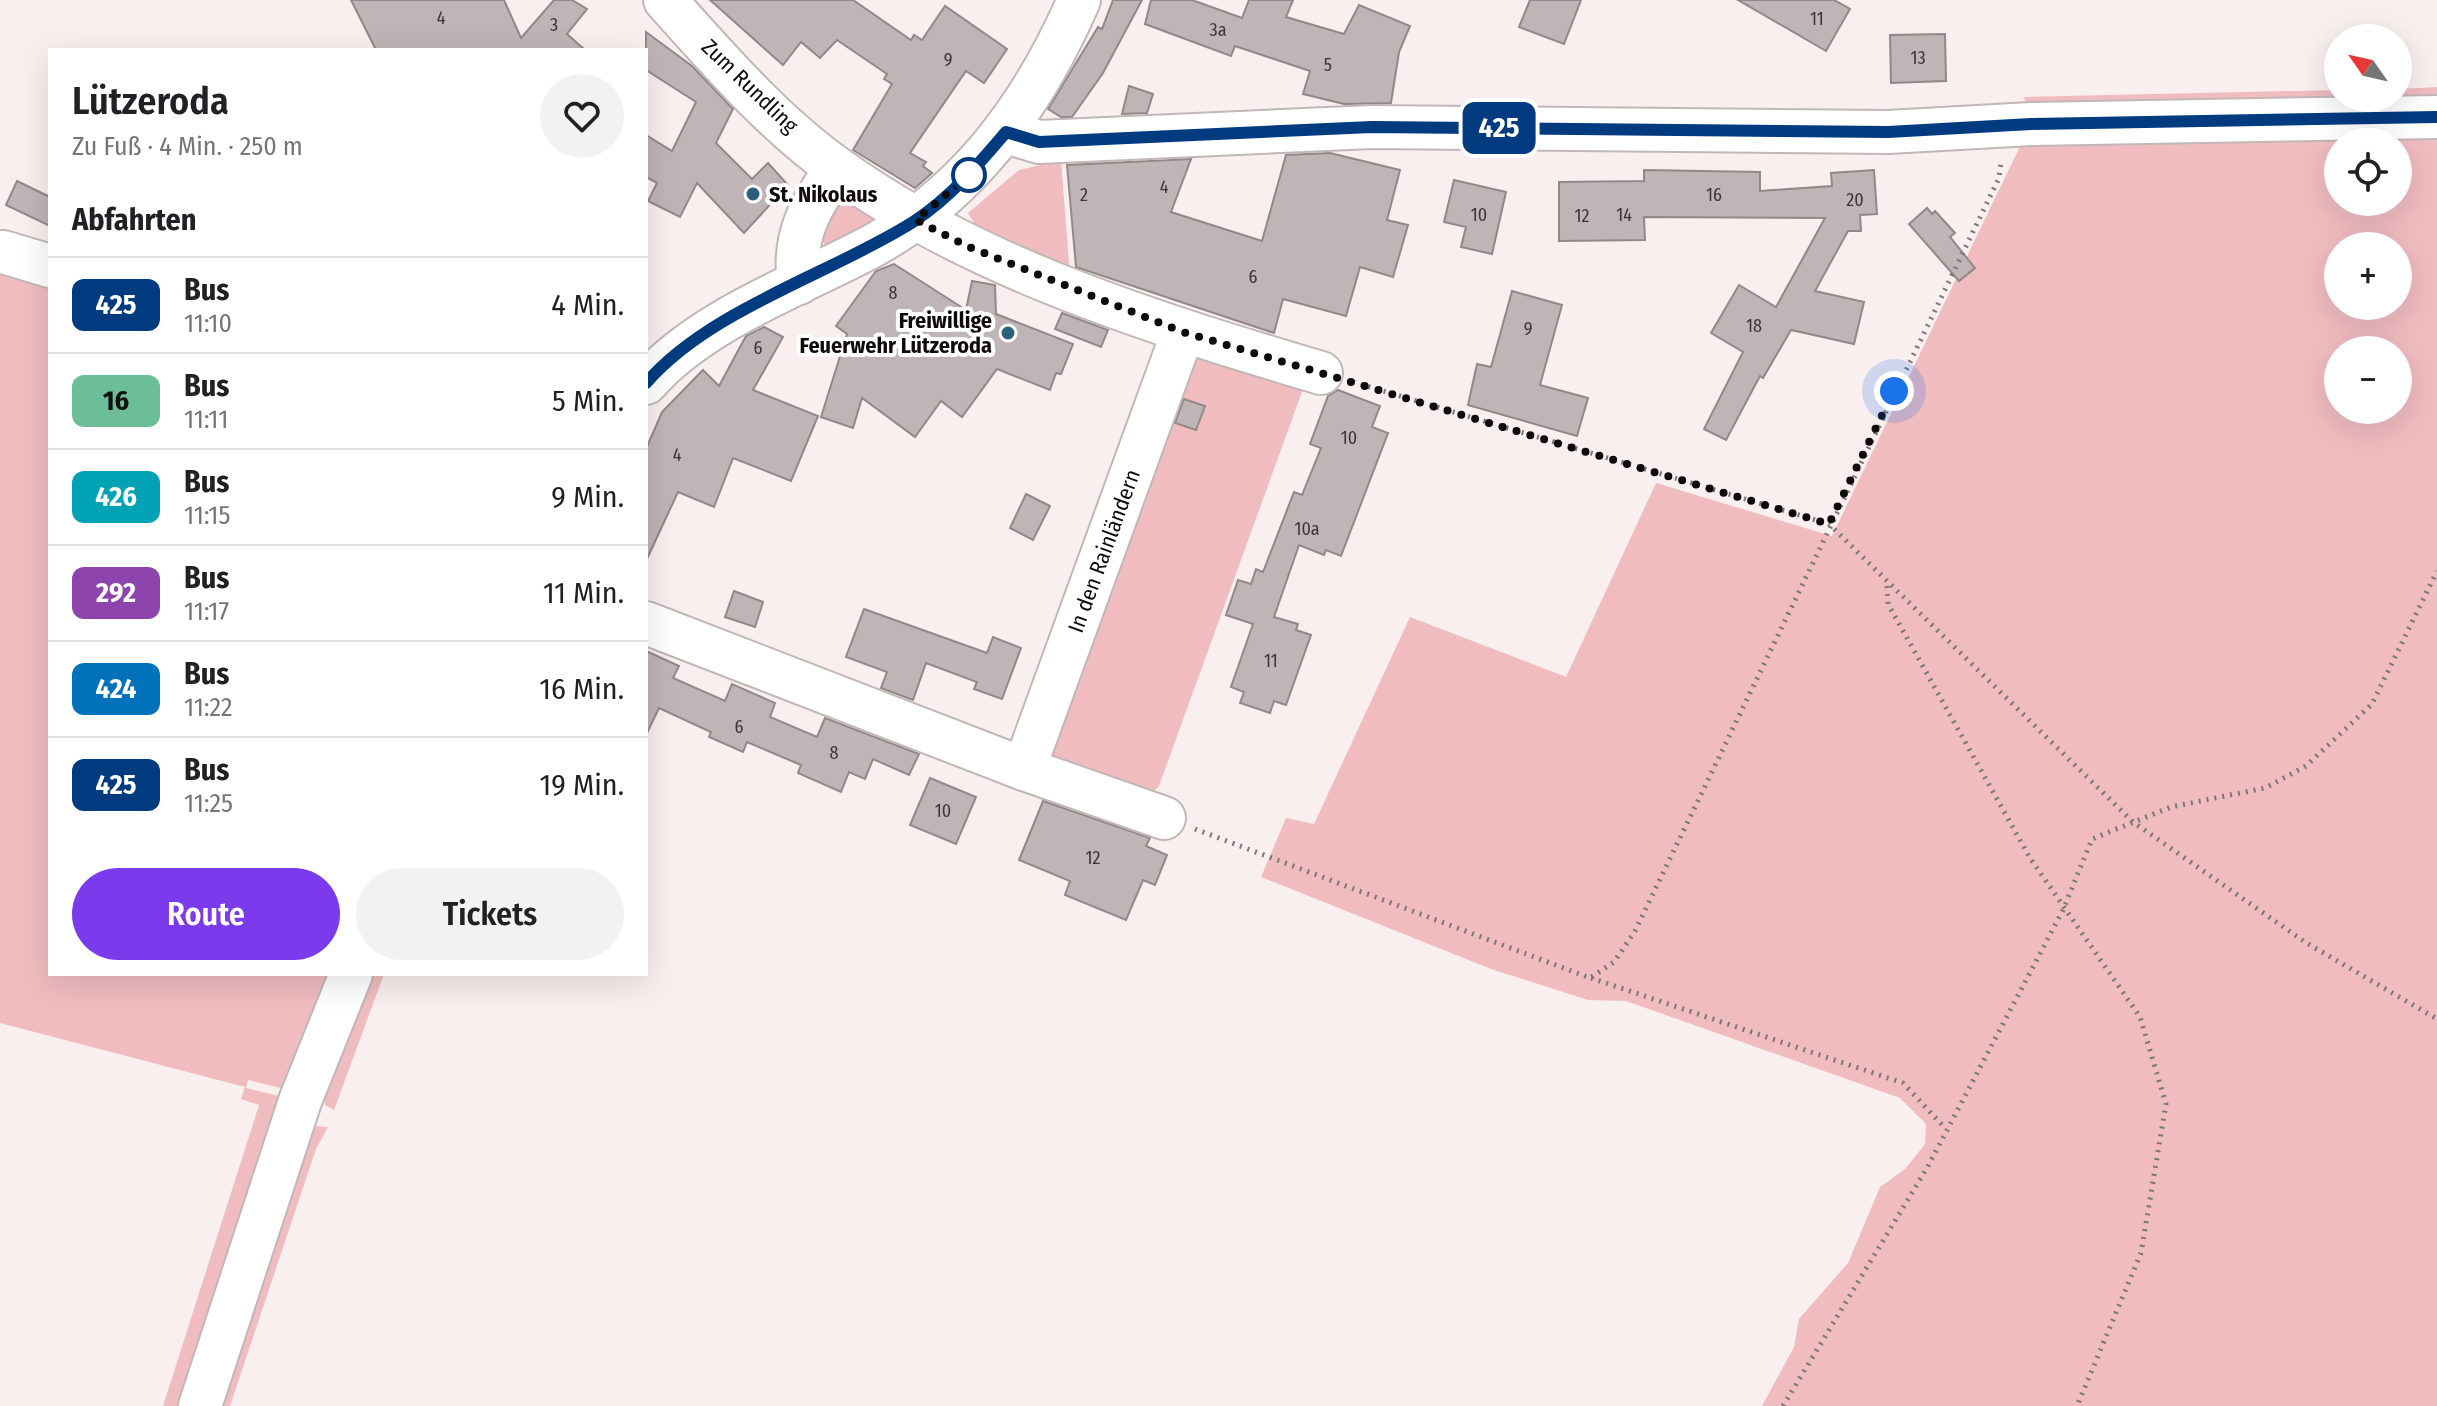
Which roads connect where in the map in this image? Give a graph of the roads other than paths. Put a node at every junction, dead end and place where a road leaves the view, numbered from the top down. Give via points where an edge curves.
1 (666, 0) edge
2 (1079, 0) edge
3 (2437, 117) edge
4 (1006, 132) junction
5 (836, 168) junction
6 (916, 220) junction
7 (3, 252) dead end
8 (48, 265) edge
9 (799, 283) junction
10 (1183, 332) junction
11 (1321, 373) road end
12 (648, 381) edge
13 (648, 624) edge
14 (1024, 769) junction
15 (1164, 818) road end
16 (350, 976) edge
17 (200, 1406) edge

1 - 5 street, Zum Rundling via 753,94
2 - 4 street
3 - 4 street via 2056,123 1888,132 1372,127 1039,142
4 - 6 street via 974,171
5 - 6 street, Zum Rundling
5 - 9 street via 810,206 795,257
6 - 9 street
6 - 10 street, Zum Rundling via 969,247
7 - 8 street
9 - 12 street via 687,347
10 - 11 street, Zum Rundling
10 - 14 street, In den Rainländern
13 - 14 street
14 - 15 street
16 - 17 street via 300,1101

